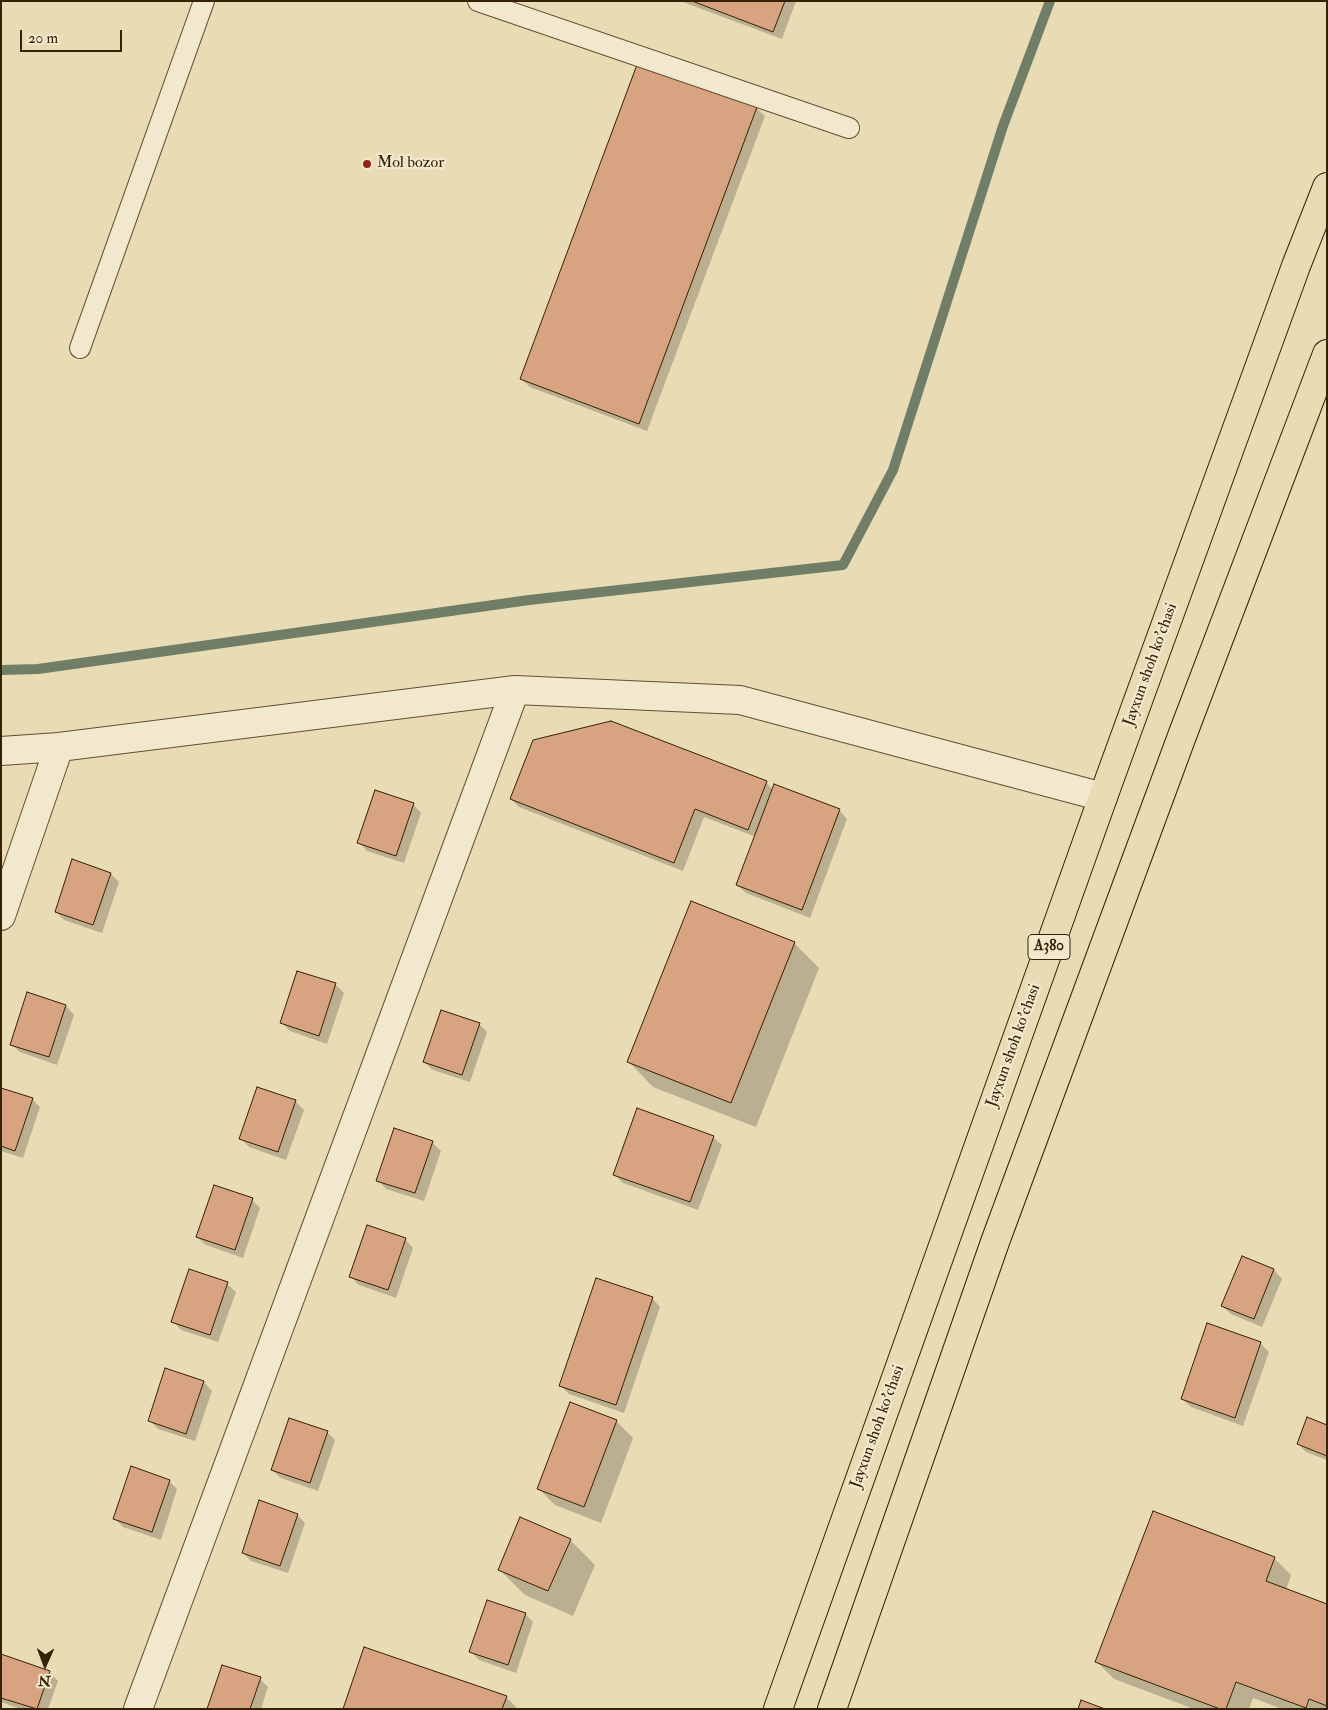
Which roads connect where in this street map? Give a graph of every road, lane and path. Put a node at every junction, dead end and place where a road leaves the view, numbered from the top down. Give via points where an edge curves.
1 (204, 1) edge
2 (478, 1) edge
3 (849, 128) dead end
4 (1327, 188) edge
5 (80, 348) dead end
6 (1327, 354) edge
7 (515, 690) junction
8 (58, 747) junction
9 (1, 751) edge
10 (1103, 798) junction
11 (1, 916) edge
12 (138, 1709) edge
13 (778, 1709) edge
14 (832, 1709) edge

1 - 5 lane
2 - 3 lane
4 - 10 highway, Jayxun shoh ko'chasi / A380
6 - 14 highway via 998,1232
7 - 8 street
7 - 10 street via 740,700
7 - 12 street
8 - 9 street
8 - 11 street
10 - 13 highway, Jayxun shoh ko'chasi / A380

